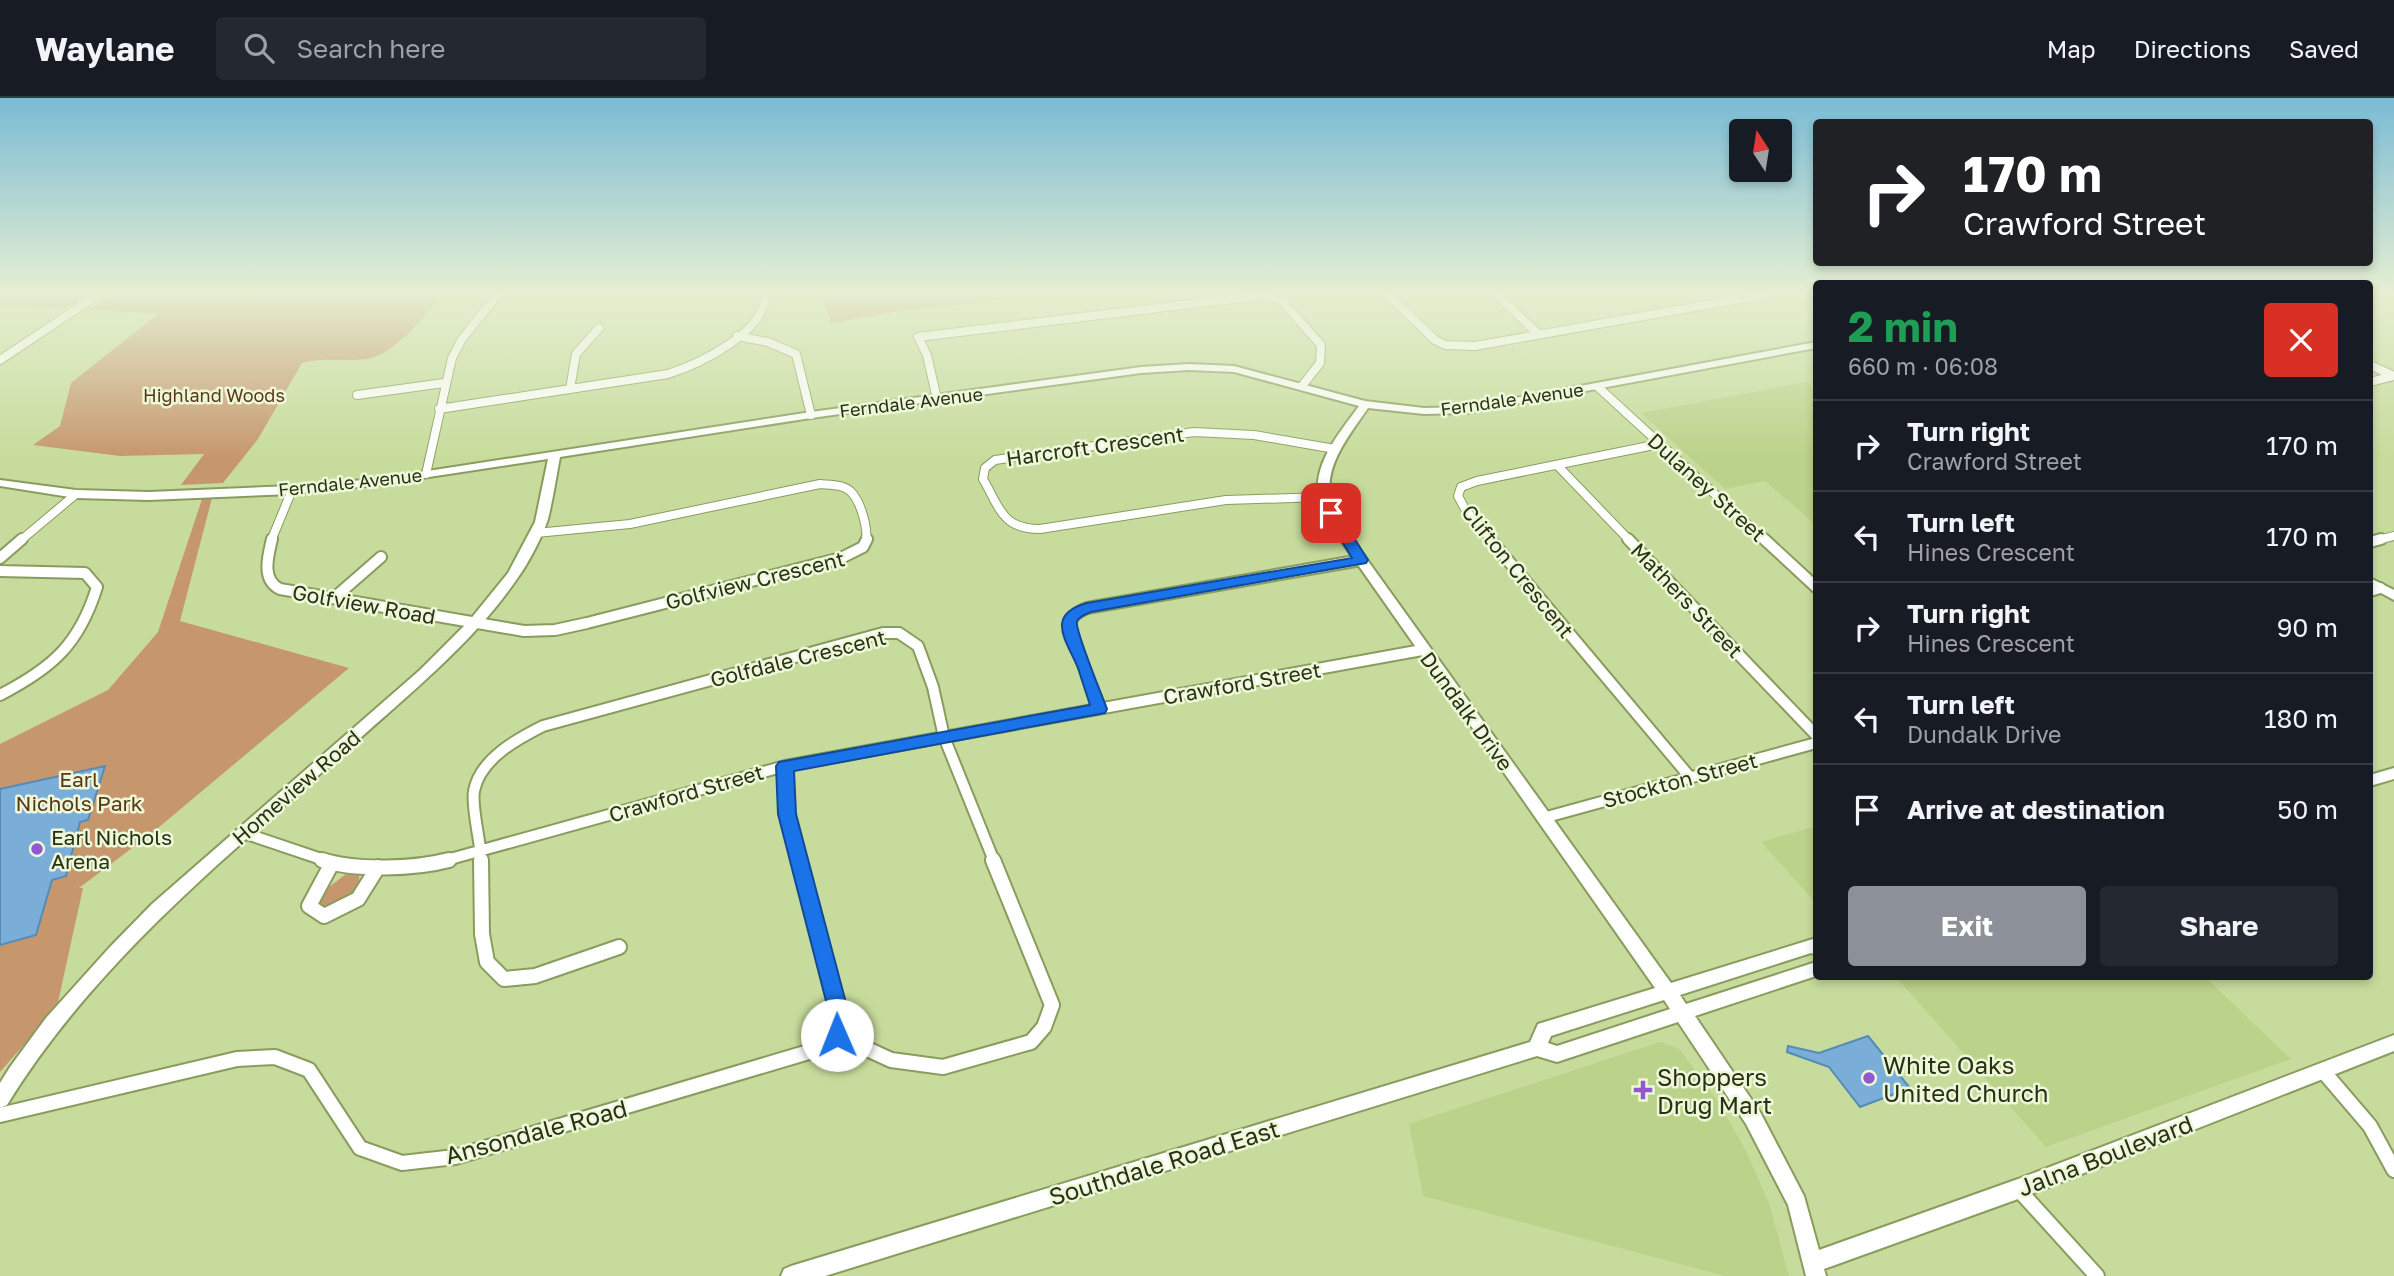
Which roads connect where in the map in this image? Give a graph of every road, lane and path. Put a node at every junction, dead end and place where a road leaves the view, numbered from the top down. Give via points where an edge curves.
1 (16, 349) edge
2 (457, 349) edge
3 (580, 349) edge
4 (718, 349) edge
5 (784, 349) edge
6 (924, 349) edge
7 (1321, 349) edge
8 (1795, 349) edge
9 (0, 360) edge
10 (2373, 366) edge
11 (2394, 376) edge
12 (2373, 381) edge
13 (444, 383) junction
14 (1302, 387) junction
15 (1598, 387) junction
16 (570, 389) junction
17 (357, 395) dead end
18 (937, 399) junction
19 (1365, 404) junction
20 (439, 409) junction
21 (811, 415) junction
22 (1659, 444) junction
23 (1335, 449) junction
24 (555, 454) junction
25 (1557, 465) junction
26 (426, 474) junction
27 (0, 483) edge
28 (292, 490) junction
29 (76, 494) junction
30 (1324, 498) junction
31 (536, 533) junction
32 (2394, 536) edge
33 (2373, 541) edge
34 (381, 557) dead end
35 (0, 558) edge
36 (1361, 560) junction
37 (0, 571) edge
38 (1813, 584) edge
39 (2373, 587) edge
40 (2394, 596) edge
41 (334, 598) junction
42 (474, 624) junction
43 (1422, 650) junction
44 (0, 695) edge
45 (1099, 709) junction
46 (1813, 732) edge
47 (944, 737) junction
48 (1813, 745) edge
49 (785, 766) junction
50 (2394, 773) edge
51 (1689, 776) junction
52 (2373, 779) edge
53 (1543, 818) junction
54 (244, 833) junction
55 (481, 851) junction
56 (332, 863) junction
57 (378, 867) junction
58 (1813, 946) edge
59 (619, 947) dead end
60 (1813, 970) edge
61 (1676, 1003) junction
62 (837, 1035) junction
63 (2394, 1044) edge
64 (1537, 1048) junction
65 (2323, 1071) junction
66 (0, 1099) edge
67 (0, 1115) edge
68 (2394, 1170) edge
69 (2018, 1189) junction
70 (1815, 1269) edge
71 (791, 1276) edge
72 (2097, 1276) edge

1 - 9 street
2 - 13 street
3 - 16 street
4 - 16 street via 696,364 668,374
5 - 21 street via 796,354
6 - 18 street
7 - 14 street via 1322,364
8 - 15 street, Ferndale Avenue
10 - 11 street
11 - 12 street
13 - 17 street
13 - 20 street
14 - 18 street, Ferndale Avenue via 1234,369 1189,367
14 - 19 street, Ferndale Avenue
15 - 19 street, Ferndale Avenue via 1468,410 1424,411
15 - 22 street, Dulaney Street
16 - 20 street
18 - 21 street, Ferndale Avenue
19 - 23 street
20 - 26 street
21 - 24 street, Ferndale Avenue
22 - 25 street, Clifton Crescent
22 - 38 street, Dulaney Street
23 - 30 street
23 - 30 street, Harcroft Crescent via 1244,434 1166,434 995,460 985,468 983,480 1008,521 1020,529 1226,500
24 - 26 street, Ferndale Avenue
24 - 31 street, Homeview Road
25 - 46 street, Mathers Street
25 - 51 street, Clifton Crescent via 1477,481 1461,487 1458,496
26 - 28 street, Ferndale Avenue
27 - 29 street, Ferndale Avenue
28 - 29 street, Ferndale Avenue
28 - 41 street, Golfview Road via 277,516 266,572 273,585 289,592
29 - 35 street
30 - 36 street, Dundalk Drive
31 - 42 street, Homeview Road via 514,574
31 - 42 street, Golfview Crescent via 630,524 820,484 852,492 868,537 858,553 587,623 524,631
32 - 33 street
34 - 41 street
36 - 43 street, Dundalk Drive
36 - 45 street via 1087,608 1075,614 1069,634
37 - 44 street via 85,573 97,587 85,625 72,646 53,665
39 - 40 street
41 - 42 street, Golfview Road
42 - 54 street, Homeview Road
43 - 45 street, Crawford Street
43 - 53 street, Dundalk Drive
45 - 47 street, Crawford Street
47 - 49 street, Crawford Street
47 - 55 street, Golfdale Crescent via 918,646 900,633 883,633 543,726 510,742 486,767 474,791
47 - 62 street, Golfdale Crescent via 1052,1005 1045,1027 1031,1042 943,1067 891,1060
48 - 51 street, Stockton Street
49 - 55 street, Crawford Street
49 - 62 street via 787,814 840,1018
50 - 52 street
51 - 53 street, Stockton Street
53 - 61 street, Dundalk Drive
54 - 56 street, Crawford Street
54 - 66 street, Homeview Road via 116,950 47,1031
55 - 57 street, Crawford Street via 437,863
55 - 59 street, Golfdale Crescent via 486,962 504,979 535,976
56 - 57 street, Crawford Street
56 - 57 street via 309,906 324,916 353,905
58 - 61 street, Southdale Road East
60 - 61 street, Southdale Road East
61 - 64 street, Southdale Road East via 1557,1054
61 - 64 street, Southdale Road East via 1544,1030
61 - 70 street, Jalna Boulevard via 1753,1118 1797,1203
62 - 67 street, Ansondale Road via 812,1051 761,1068 455,1157 402,1163 360,1148 309,1070 275,1057 237,1059
63 - 65 street, Jalna Boulevard
64 - 71 street, Southdale Road East
65 - 68 street via 2370,1126
65 - 69 street, Jalna Boulevard
69 - 70 street, Jalna Boulevard
69 - 72 street

